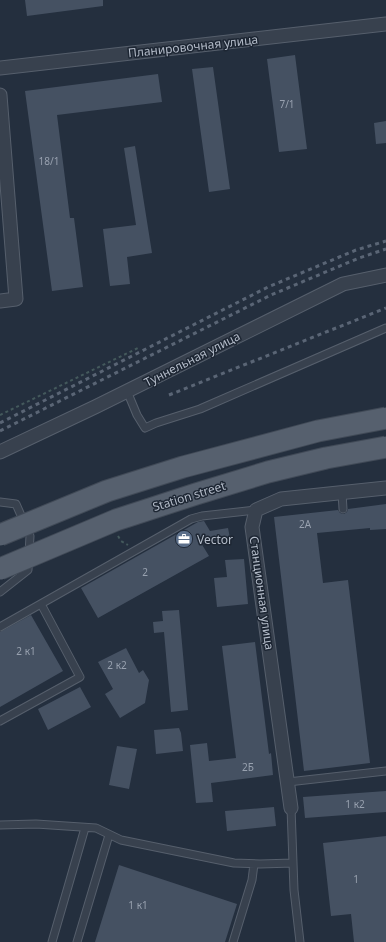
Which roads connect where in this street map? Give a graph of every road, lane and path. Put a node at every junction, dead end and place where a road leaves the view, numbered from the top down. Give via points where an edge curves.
1 (386, 24) edge
2 (0, 68) edge
3 (0, 95) edge
4 (386, 275) edge
5 (0, 301) edge
6 (386, 328) edge
7 (138, 348) dead end
8 (127, 391) junction
9 (0, 415) edge
10 (386, 418) edge
11 (386, 447) edge
12 (0, 452) edge
13 (386, 488) edge
14 (342, 493) junction
15 (0, 502) edge
16 (343, 509) dead end
17 (256, 510) junction
18 (0, 535) edge
19 (0, 569) edge
20 (0, 592) edge
21 (41, 604) junction
22 (0, 627) edge
23 (0, 721) edge
24 (386, 771) edge
25 (288, 782) junction
26 (291, 808) joint
27 (0, 825) edge
28 (85, 828) junction
29 (109, 835) junction
30 (293, 863) junction
31 (254, 864) junction
32 (52, 942) edge
33 (77, 942) edge
34 (233, 942) edge
35 (300, 942) edge

1 - 2 street, Планировочная улица
3 - 5 street via 16,299
4 - 8 street, Туннельная улица via 343,284
6 - 8 lane via 200,410 145,428
7 - 9 path
8 - 12 street, Туннельная улица
10 - 18 main road, bridge via 318,431 183,467 107,491
11 - 19 main road, Station street, bridge via 275,470 196,494 116,520
13 - 14 street
14 - 16 lane
14 - 17 street via 281,500
15 - 20 lane via 16,504 30,536 28,570
17 - 21 lane via 191,519
17 - 25 street, Станционная улица via 252,527
21 - 22 lane
21 - 23 lane via 80,677
24 - 25 lane
25 - 26 street, Станционная улица
26 - 30 lane
27 - 28 lane via 36,824
28 - 29 lane via 96,828
28 - 32 lane
29 - 31 lane via 219,860
29 - 33 lane
30 - 31 lane
30 - 35 lane
31 - 34 lane via 252,880

